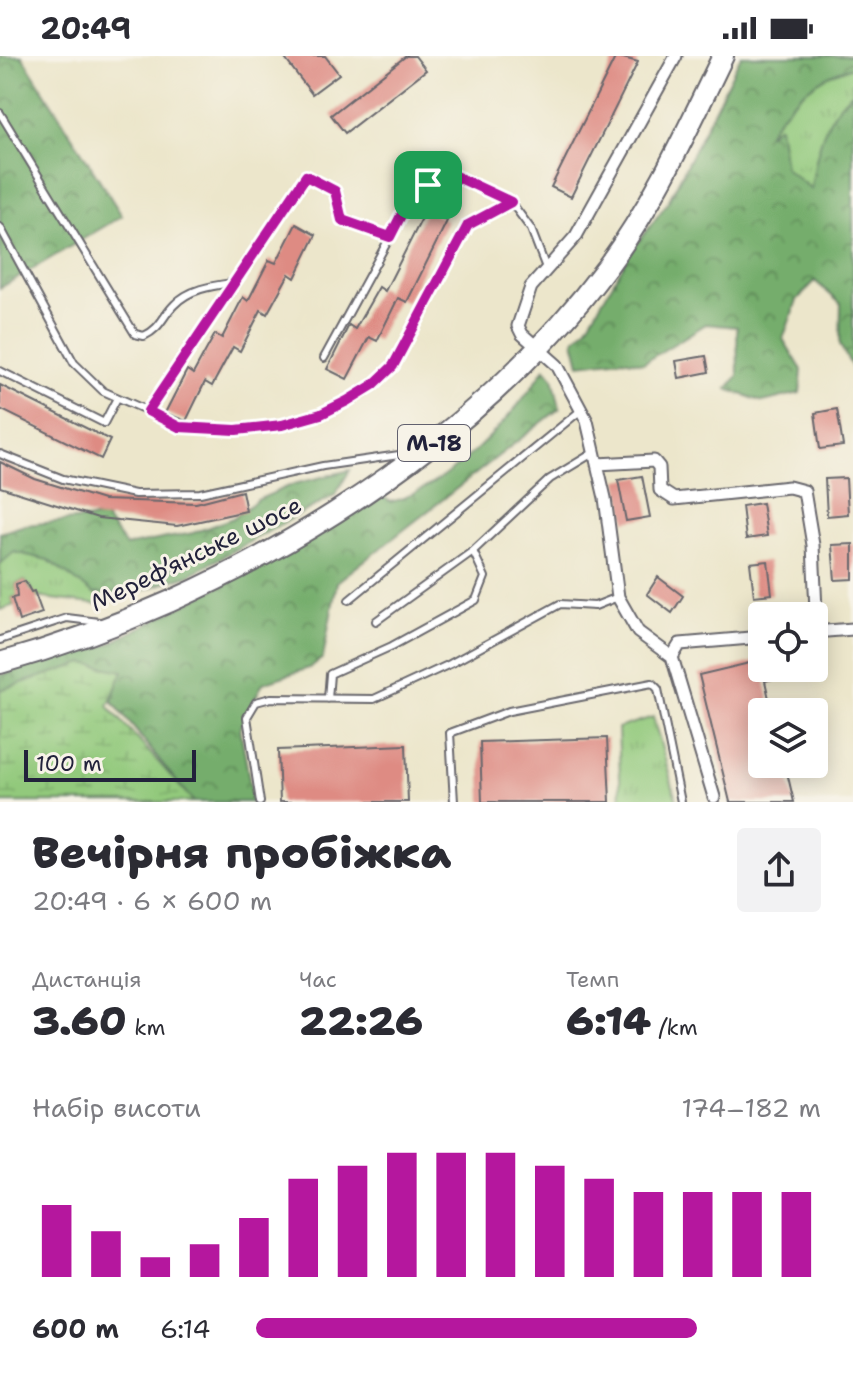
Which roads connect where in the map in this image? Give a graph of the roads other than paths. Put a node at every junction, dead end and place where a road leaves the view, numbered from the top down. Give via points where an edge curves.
1 (676, 56) edge
2 (723, 56) edge
3 (0, 113) edge
4 (511, 202) junction
5 (0, 227) edge
6 (390, 237) junction
7 (546, 268) junction
8 (233, 283) junction
9 (539, 350) junction
10 (324, 358) dead end
11 (0, 371) edge
12 (117, 398) junction
13 (148, 411) junction
14 (580, 411) junction
15 (426, 451) junction
16 (0, 454) edge
17 (596, 458) junction
18 (473, 551) junction
19 (618, 597) junction
20 (349, 600) dead end
21 (815, 602) edge
22 (376, 621) dead end
23 (114, 624) junction
24 (853, 629) edge
25 (828, 631) edge
26 (748, 638) edge
27 (0, 640) edge
28 (672, 657) junction
29 (0, 663) edge
30 (328, 699) junction
31 (714, 797) dead end
32 (260, 802) edge
33 (454, 802) edge
34 (681, 802) edge

1 - 7 street via 576,236
2 - 9 highway, Мереф’янське шосе / М-18 via 663,179 608,265
3 - 8 lane via 135,334 144,336 161,326 174,304 201,288
4 - 6 lane via 449,173 410,198
4 - 7 lane via 531,229
4 - 13 lane via 468,225 393,366 347,401 282,425 236,430 179,427
5 - 12 lane via 74,363
6 - 8 lane via 342,220 335,191 306,176
6 - 10 lane
7 - 9 street via 531,287 519,319 522,334
8 - 13 lane
9 - 14 street via 557,365
9 - 15 highway, Мереф’янське шосе / М-18
11 - 12 lane via 104,423
12 - 13 lane
14 - 17 street
14 - 20 lane
15 - 16 lane via 323,466 200,493 148,494 63,479
15 - 23 highway, Мереф’янське шосе / М-18 via 342,509 243,565
17 - 18 lane via 550,479
17 - 19 street
17 - 21 street via 654,461 660,490 674,499 789,487 804,491
18 - 22 lane
18 - 30 lane via 485,577 476,600 330,674
19 - 28 street via 638,632
19 - 30 lane via 595,606 560,604 374,699
23 - 27 lane via 67,618
23 - 29 highway, Мереф’янське шосе / М-18 via 73,643
24 - 25 street
26 - 28 street via 680,644
28 - 31 street
30 - 32 lane via 256,702 247,717
33 - 34 lane via 450,733 509,711 652,683 658,689

